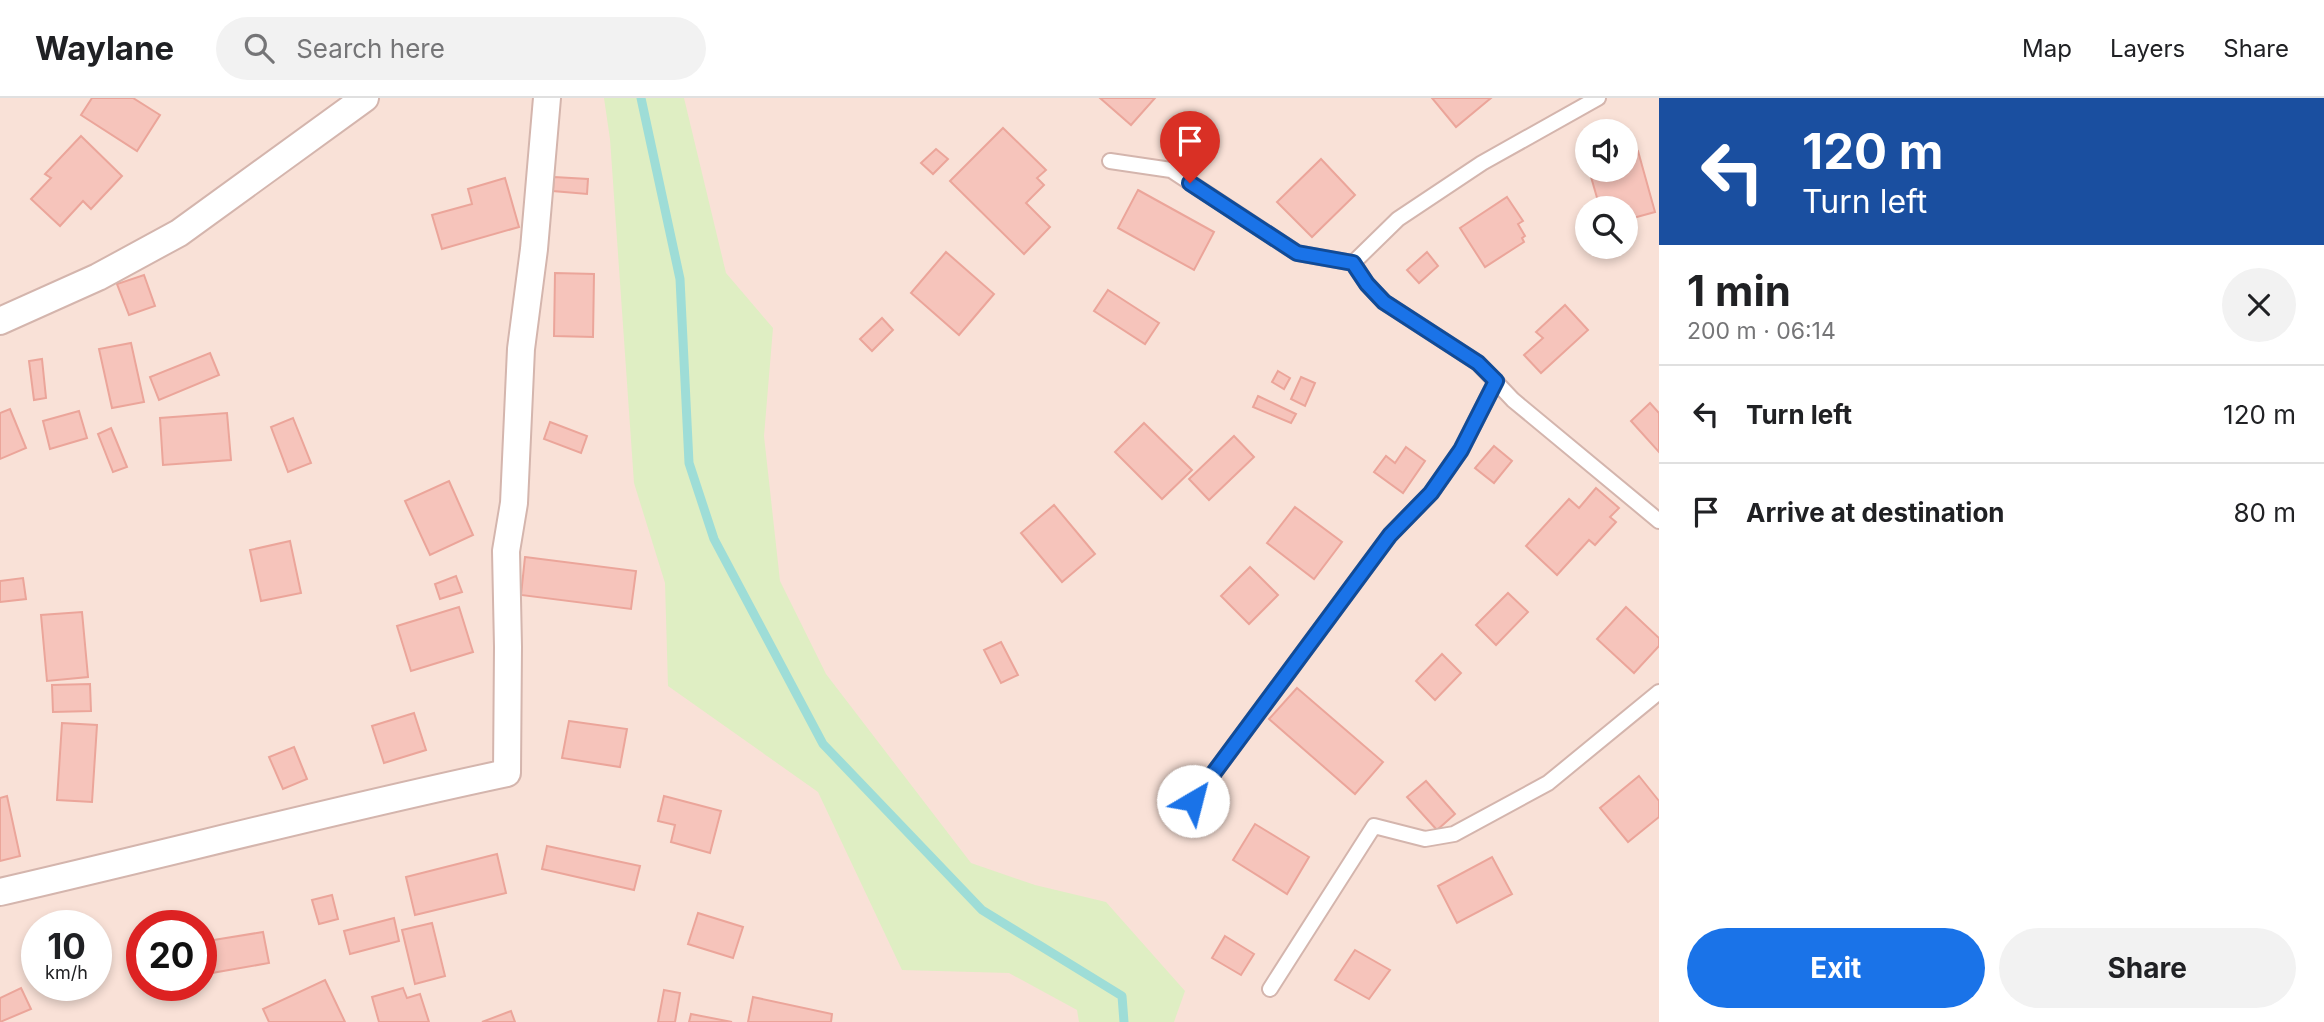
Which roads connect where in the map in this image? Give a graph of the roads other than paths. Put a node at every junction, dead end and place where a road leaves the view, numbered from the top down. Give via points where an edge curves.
1 (365, 98) edge
2 (547, 98) edge
3 (1598, 98) edge
4 (1110, 161) dead end
5 (1353, 263) junction
6 (0, 321) edge
7 (1496, 381) junction
8 (1659, 521) edge
9 (1659, 692) edge
10 (1193, 801) dead end
11 (0, 892) edge
12 (1270, 989) dead end

1 - 6 street via 179,233 98,277
2 - 11 street via 521,349 514,503 506,551 507,773
3 - 5 lane via 1482,163 1398,219
4 - 5 lane via 1171,170 1297,253
5 - 7 lane via 1384,302 1478,363
7 - 8 lane
7 - 10 lane via 1461,450 1431,493 1390,535
9 - 12 lane via 1548,783 1454,834 1425,839 1374,826

